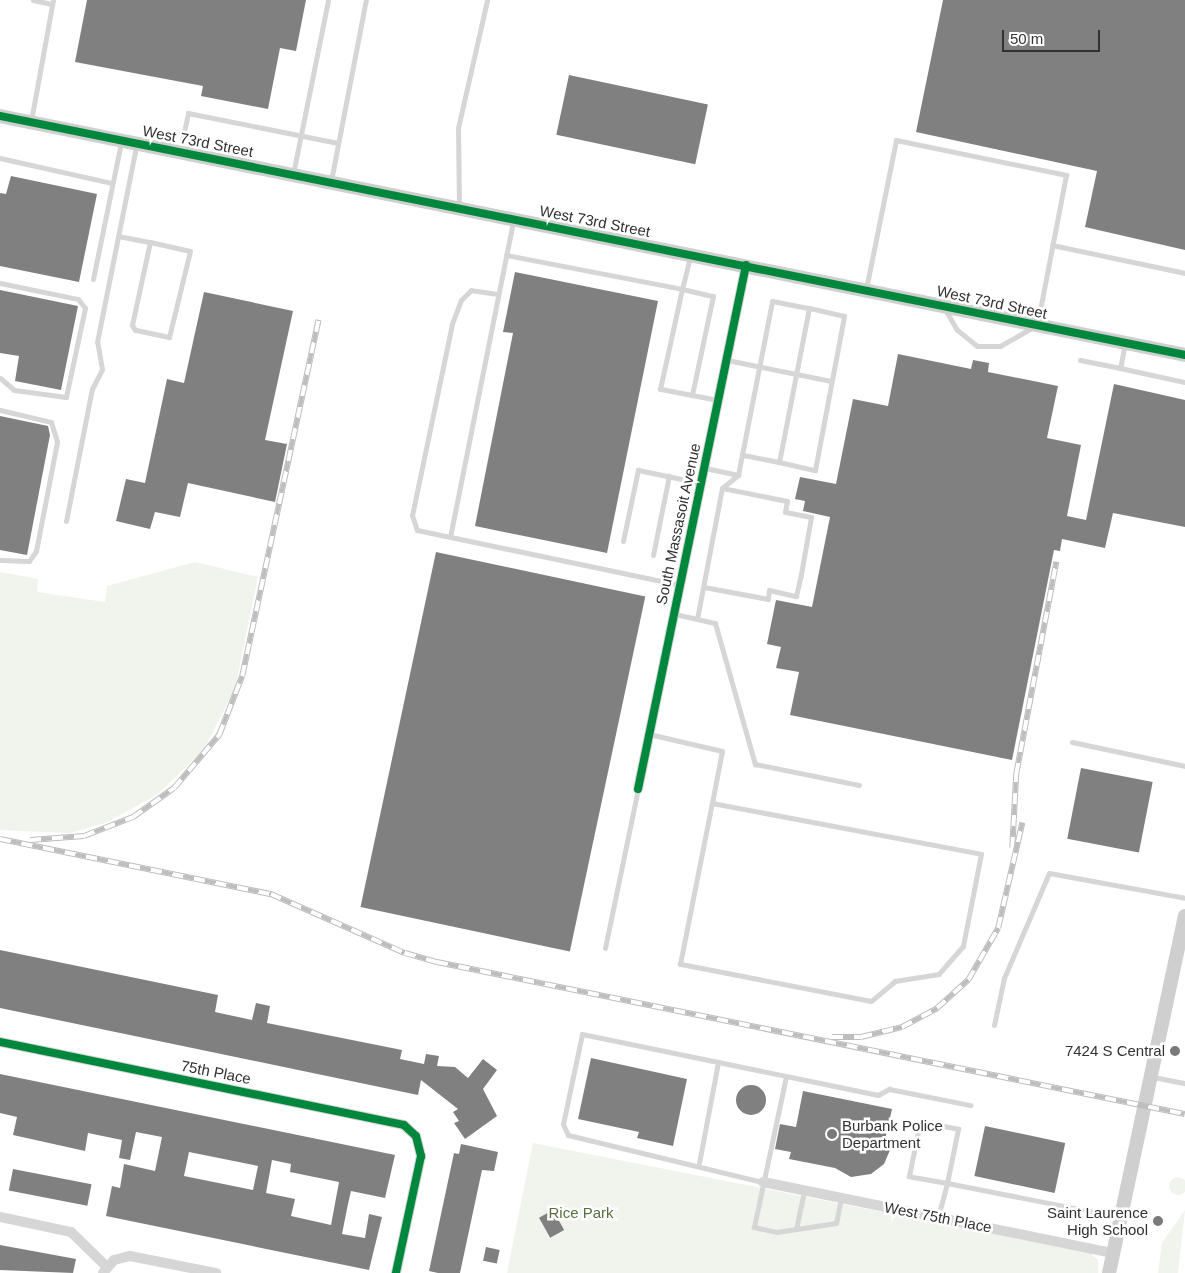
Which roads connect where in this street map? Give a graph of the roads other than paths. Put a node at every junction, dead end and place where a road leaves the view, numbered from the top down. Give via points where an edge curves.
1 (33, 0) edge
2 (328, 0) edge
3 (366, 0) edge
4 (487, 0) edge
5 (52, 2) edge
6 (0, 116) edge
7 (31, 121) junction
8 (301, 136) junction
9 (122, 140) junction
10 (137, 143) junction
11 (338, 143) junction
12 (180, 152) junction
13 (0, 158) edge
14 (293, 174) junction
15 (331, 182) junction
16 (112, 183) junction
17 (459, 208) junction
18 (513, 218) junction
19 (118, 236) junction
20 (150, 242) junction
21 (1052, 245) junction
22 (690, 254) junction
23 (506, 255) junction
24 (746, 265) junction
25 (1185, 273) edge
26 (93, 279) dead end
27 (0, 283) edge
28 (682, 289) junction
29 (866, 290) junction
30 (498, 294) junction
31 (943, 306) junction
32 (809, 308) junction
33 (1037, 325) junction
34 (1125, 343) junction
35 (1185, 355) edge
36 (726, 360) junction
37 (1080, 360) dead end
38 (760, 367) junction
39 (1120, 368) junction
40 (796, 374) junction
41 (0, 378) edge
42 (831, 381) junction
43 (1185, 382) edge
44 (692, 395) junction
45 (717, 400) junction
46 (0, 410) edge
47 (742, 455) junction
48 (779, 462) junction
49 (704, 467) junction
50 (738, 475) junction
51 (669, 476) junction
52 (702, 483) junction
53 (722, 488) junction
54 (66, 521) dead end
55 (450, 537) junction
56 (623, 541) dead end
57 (653, 555) dead end
58 (0, 560) edge
59 (680, 585) junction
60 (704, 587) junction
61 (674, 614) junction
62 (697, 619) junction
63 (650, 734) junction
64 (1072, 742) dead end
65 (1185, 766) edge
66 (859, 785) dead end
67 (638, 788) joint
68 (712, 803) junction
69 (1185, 898) edge
70 (1185, 916) edge
71 (605, 948) dead end
72 (1180, 962) edge
73 (994, 1025) dead end
74 (0, 1042) edge
75 (718, 1062) junction
76 (786, 1076) junction
77 (1150, 1076) junction
78 (1185, 1083) edge
79 (970, 1104) dead end
80 (699, 1163) junction
81 (764, 1182) junction
82 (947, 1183) junction
83 (804, 1190) junction
84 (841, 1198) junction
85 (0, 1217) edge
86 (938, 1217) junction
87 (1121, 1218) junction
88 (796, 1229) junction
89 (1113, 1252) junction
90 (105, 1270) edge
91 (216, 1273) edge
92 (396, 1273) edge
93 (1109, 1273) edge

1 - 5 lane
2 - 8 lane
3 - 11 lane
4 - 17 lane via 458,128
5 - 7 lane
6 - 7 street, West 73rd Street
7 - 9 street, West 73rd Street
8 - 11 lane
8 - 12 lane via 188,113
8 - 14 lane
9 - 10 street, West 73rd Street
9 - 16 lane
10 - 12 street, West 73rd Street
10 - 19 lane
11 - 15 lane
12 - 14 street, West 73rd Street
13 - 16 lane
14 - 15 street, West 73rd Street
15 - 17 street, West 73rd Street
16 - 26 lane
17 - 18 street, West 73rd Street
18 - 22 street, West 73rd Street
18 - 23 lane
19 - 20 lane
19 - 54 lane via 97,342 102,370 92,389
20 - 20 lane via 190,251 169,337 134,330 132,325
21 - 25 lane
21 - 29 lane via 1066,175 896,140
21 - 33 lane
22 - 24 street, West 73rd Street
22 - 28 lane
23 - 28 lane
23 - 30 lane
24 - 29 street, West 73rd Street
24 - 36 street, South Massasoit Avenue
27 - 41 lane via 78,299 85,308 66,397 14,390
28 - 44 lane via 714,296
28 - 44 lane via 660,389
29 - 31 street, West 73rd Street
30 - 55 lane
30 - 55 lane via 472,290 461,300 432,413 412,515 417,530
31 - 33 street, West 73rd Street
31 - 33 lane via 957,330 977,346 1000,346
32 - 38 lane via 772,301
32 - 40 lane
32 - 42 lane via 844,316
33 - 34 street, West 73rd Street
34 - 35 street, West 73rd Street
34 - 39 lane
36 - 38 lane
36 - 45 street, South Massasoit Avenue
37 - 39 lane
38 - 40 lane
38 - 47 lane
39 - 43 lane
40 - 42 lane
40 - 48 lane
42 - 48 lane via 815,470
44 - 45 lane
45 - 49 street, South Massasoit Avenue
46 - 58 lane via 51,422 58,442 36,551 28,561
47 - 48 lane
47 - 50 lane
49 - 50 lane
49 - 52 street, South Massasoit Avenue
50 - 53 lane
51 - 52 lane
51 - 56 lane via 638,470
51 - 57 lane
52 - 59 street, South Massasoit Avenue
53 - 60 lane
53 - 60 lane via 787,501 785,512 811,517 801,574 796,596 769,590 768,599
55 - 59 lane
59 - 61 street, South Massasoit Avenue
60 - 62 lane
61 - 62 lane
61 - 63 street, South Massasoit Avenue
62 - 66 lane via 715,623 755,764
63 - 67 street, South Massasoit Avenue
63 - 68 lane via 722,751
64 - 65 lane
67 - 71 lane
68 - 68 lane via 982,854 963,946 939,974 895,982 871,1002 680,964
69 - 73 lane via 1049,873 1004,978
70 - 72 street
72 - 77 street
74 - 92 street, 75th Place via 395,1122 419,1140 420,1158
75 - 76 lane
75 - 80 lane
75 - 80 lane via 582,1034 563,1124 568,1134
76 - 79 lane via 878,1095 888,1089
76 - 81 lane
77 - 78 lane
77 - 87 street
80 - 81 lane
81 - 83 street, West 75th Place
81 - 88 lane via 754,1227 777,1232
82 - 82 lane via 908,1176 920,1122 958,1129
82 - 86 lane
82 - 87 lane
83 - 84 street, West 75th Place
83 - 88 lane
84 - 86 street, West 75th Place
84 - 88 lane via 836,1223
85 - 90 street via 71,1232
86 - 89 street, West 75th Place
87 - 89 street
89 - 93 street
90 - 91 street via 130,1256

